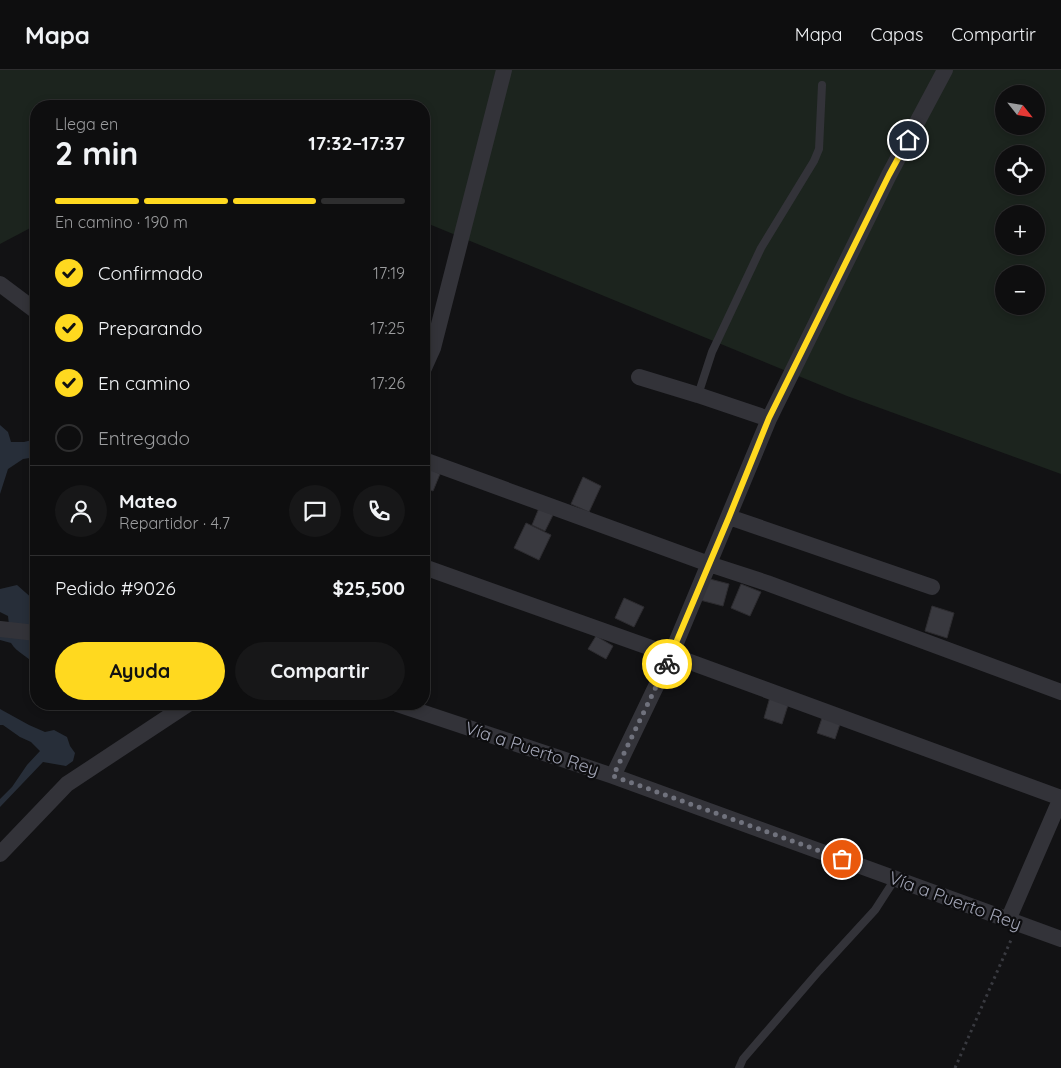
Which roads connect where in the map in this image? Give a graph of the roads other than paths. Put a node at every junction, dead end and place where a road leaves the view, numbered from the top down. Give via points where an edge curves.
1 (504, 70) edge
2 (945, 70) edge
3 (822, 85) dead end
4 (0, 284) edge
5 (30, 306) edge
6 (430, 355) edge
7 (639, 377) dead end
8 (698, 395) junction
9 (769, 418) junction
10 (430, 462) edge
11 (729, 517) junction
12 (710, 564) junction
13 (430, 568) edge
14 (932, 587) dead end
15 (4, 630) edge
16 (30, 632) edge
17 (671, 655) junction
18 (1061, 692) edge
19 (178, 710) edge
20 (415, 710) edge
21 (613, 776) junction
22 (1061, 798) edge
23 (0, 854) edge
24 (894, 879) junction
25 (1013, 922) junction
26 (1061, 939) edge
27 (739, 1068) edge

1 - 6 street
2 - 9 street via 889,175
3 - 8 lane via 819,149 761,248 712,352
4 - 5 street
7 - 8 street
8 - 9 street
9 - 11 street
10 - 12 street
11 - 12 street
11 - 14 street
12 - 17 street
12 - 18 street
13 - 17 street
15 - 16 street
17 - 21 street
17 - 22 street
19 - 23 street via 67,784
20 - 21 street, Vía a Puerto Rey
21 - 24 street, Vía a Puerto Rey
22 - 25 street
24 - 25 street, Vía a Puerto Rey
24 - 27 lane via 875,910 743,1059
25 - 26 street, Vía a Puerto Rey

